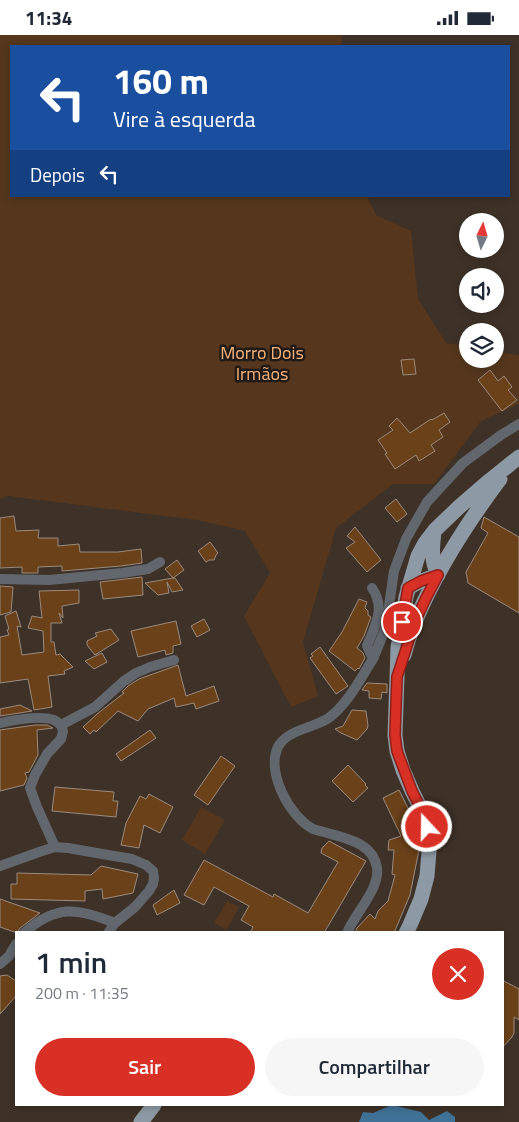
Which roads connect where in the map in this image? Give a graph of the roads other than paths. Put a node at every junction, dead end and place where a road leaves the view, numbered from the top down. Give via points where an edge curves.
1 (519, 424) edge
2 (516, 459) edge
3 (435, 530) junction
4 (160, 561) dead end
5 (438, 575) junction
6 (0, 579) edge
7 (372, 588) dead end
8 (408, 588) junction
9 (373, 659) junction
10 (174, 660) dead end
11 (397, 677) junction
12 (0, 723) edge
13 (61, 725) junction
14 (55, 847) junction
15 (0, 866) edge
16 (115, 923) junction
17 (26, 931) edge
18 (109, 931) edge
19 (348, 931) edge
20 (407, 931) edge
21 (15, 946) edge
22 (0, 964) edge
23 (153, 1106) edge
24 (141, 1122) edge

1 - 9 street via 463,463 427,501 406,539 394,571 386,627
2 - 3 main road
2 - 5 main road via 490,491
3 - 5 main road via 432,557
3 - 8 main road via 418,556
4 - 6 street via 148,569 122,573 48,580
5 - 8 main road
5 - 11 main road via 414,624
7 - 9 street via 378,596 379,606 367,646
8 - 11 main road via 398,648
9 - 19 street via 341,707 329,718 284,739 276,755 275,771 279,786 300,818 313,829 361,844 374,857 377,869 374,884
10 - 13 street via 136,673 95,707
11 - 20 main road via 397,751 424,815 430,839 423,891
12 - 13 street via 47,719
13 - 14 street via 61,739 47,754 30,788
14 - 15 street
14 - 16 street via 132,859 153,871 153,884 149,891
16 - 17 street via 86,913 64,911 47,916
16 - 18 street
21 - 22 street
23 - 24 main road

